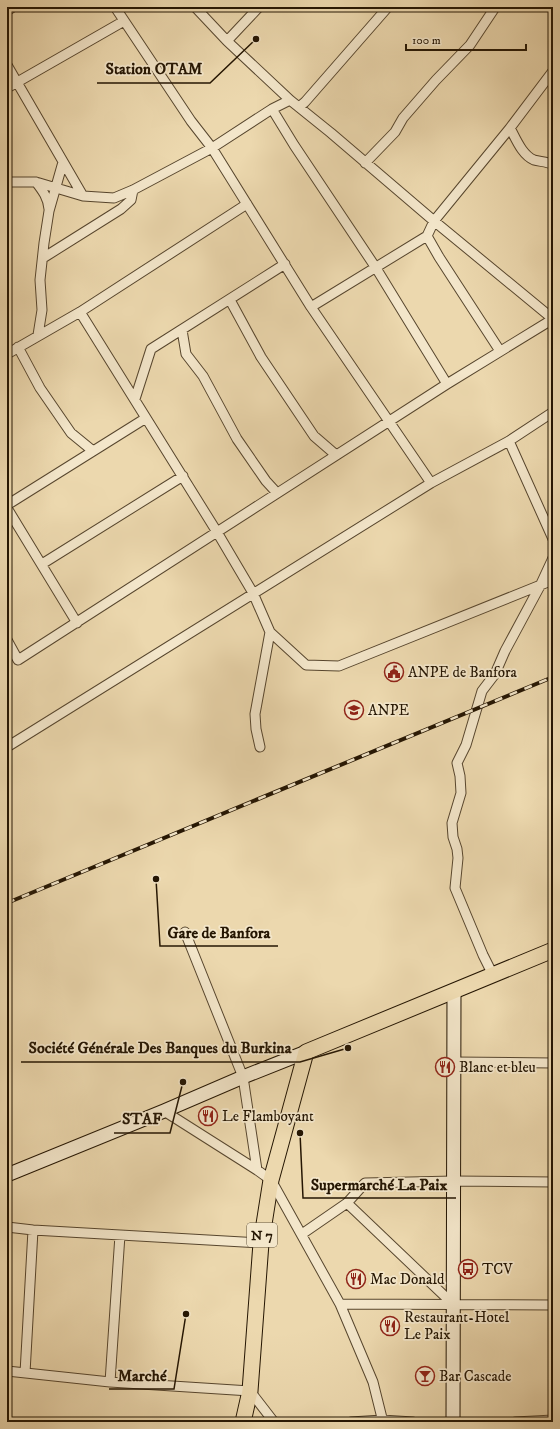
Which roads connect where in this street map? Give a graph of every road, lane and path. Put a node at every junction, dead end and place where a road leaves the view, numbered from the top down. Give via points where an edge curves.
1 (13, 7) edge
2 (115, 7) edge
3 (195, 7) edge
4 (259, 7) edge
5 (388, 7) edge
6 (494, 9) dead end
7 (7, 11) edge
8 (124, 21) junction
9 (227, 41) junction
10 (7, 65) edge
11 (553, 71) edge
12 (18, 82) junction
13 (7, 88) edge
14 (290, 100) junction
15 (299, 107) junction
16 (272, 109) junction
17 (510, 128) junction
18 (212, 148) junction
19 (63, 162) junction
20 (365, 163) junction
21 (553, 165) edge
22 (7, 182) edge
23 (36, 182) junction
24 (57, 188) junction
25 (133, 190) junction
26 (83, 196) junction
27 (247, 204) junction
28 (49, 211) junction
29 (434, 221) junction
30 (427, 236) junction
31 (43, 258) junction
32 (285, 264) junction
33 (376, 268) junction
34 (230, 300) junction
35 (311, 307) junction
36 (80, 312) junction
37 (553, 319) edge
38 (182, 330) junction
39 (38, 335) junction
40 (18, 347) junction
41 (500, 351) junction
42 (7, 354) edge
43 (446, 384) junction
44 (135, 399) junction
45 (553, 412) edge
46 (146, 418) junction
47 (388, 421) junction
48 (509, 441) junction
49 (93, 451) junction
50 (336, 455) junction
51 (183, 476) junction
52 (431, 483) junction
53 (277, 493) junction
54 (7, 505) edge
55 (7, 508) edge
56 (217, 532) junction
57 (553, 539) edge
58 (553, 558) edge
59 (42, 564) junction
60 (553, 580) edge
61 (540, 586) junction
62 (253, 593) junction
63 (77, 623) junction
64 (270, 632) junction
65 (7, 640) edge
66 (7, 747) edge
67 (260, 747) dead end
68 (185, 932) dead end
69 (553, 950) edge
70 (493, 975) junction
71 (454, 991) junction
72 (306, 1052) junction
73 (454, 1062) junction
74 (553, 1063) edge
75 (243, 1077) junction
76 (164, 1111) junction
77 (257, 1170) junction
78 (7, 1176) edge
79 (271, 1180) junction
80 (454, 1181) junction
81 (553, 1182) edge
82 (347, 1203) junction
83 (7, 1227) edge
84 (33, 1230) junction
85 (302, 1234) junction
86 (120, 1235) junction
87 (261, 1243) junction
88 (340, 1304) junction
89 (454, 1305) junction
90 (553, 1305) edge
91 (7, 1371) edge
92 (25, 1373) junction
93 (110, 1382) junction
94 (250, 1391) junction
95 (553, 1420) edge
96 (383, 1421) edge
97 (243, 1422) edge
98 (274, 1422) edge
99 (351, 1422) edge
100 (413, 1422) edge
101 (453, 1422) edge
102 (515, 1422) edge

1 - 7 street
2 - 8 street
3 - 9 street
4 - 9 street
5 - 15 street
6 - 20 street via 470,45 436,80 403,118 395,132
8 - 12 street
8 - 18 street
9 - 14 street
10 - 12 street
11 - 17 street
12 - 13 street
12 - 19 street
14 - 15 street
14 - 16 street
15 - 20 street
16 - 18 street
16 - 33 street
17 - 21 street via 523,150 533,159
17 - 29 street
18 - 25 street
18 - 27 street
19 - 24 street
19 - 26 street
20 - 29 street
22 - 23 street
23 - 24 street
23 - 28 street via 48,201
24 - 26 street
24 - 28 street
25 - 26 street via 114,198
25 - 31 street via 131,200 121,210
27 - 32 street
27 - 36 street
28 - 31 street
29 - 30 street
29 - 37 street
30 - 33 street
30 - 41 street
31 - 39 street via 40,280 42,310
32 - 34 street
32 - 35 street
33 - 35 street
33 - 43 street
34 - 38 street
34 - 50 street via 262,357 314,436
35 - 47 street
36 - 39 street
36 - 44 street
37 - 41 street
38 - 44 street via 151,349
38 - 53 street via 186,354 203,376 237,439
39 - 40 street
40 - 42 street
40 - 49 street via 40,388 71,433
41 - 43 street
43 - 47 street
44 - 46 street
45 - 48 street
46 - 49 street
46 - 51 street
47 - 50 street
47 - 52 street
48 - 52 street
48 - 57 street
49 - 54 street
50 - 53 street
51 - 56 street
51 - 59 street
52 - 62 street
53 - 56 street
55 - 59 street
56 - 62 street
56 - 63 street
58 - 61 street
59 - 63 street
60 - 61 street
61 - 64 street via 339,666 306,665
61 - 70 street via 495,674 482,692 466,745 457,763 461,793 452,823 458,858 454,888
62 - 64 street
62 - 66 street
63 - 65 street via 18,660
64 - 67 street via 255,714
68 - 75 street
69 - 70 highway
70 - 71 highway
71 - 72 highway
71 - 73 main road
72 - 75 main road
72 - 79 highway, N 7
73 - 74 street
73 - 80 main road
75 - 76 main road
75 - 77 street
76 - 77 street
76 - 78 main road
77 - 79 street
79 - 85 street
79 - 87 highway, N 7
80 - 81 street
80 - 82 street via 365,1183
80 - 89 main road
82 - 85 street
82 - 89 street
83 - 84 street
84 - 86 street
84 - 92 street
85 - 88 street
86 - 87 street
86 - 93 street
87 - 94 highway, N 7
88 - 89 street
88 - 96 street via 373,1382
89 - 90 street
89 - 101 main road
91 - 92 street
92 - 93 street
93 - 94 street
94 - 97 highway, N 7
94 - 98 street
95 - 102 street
96 - 99 street
96 - 100 street

